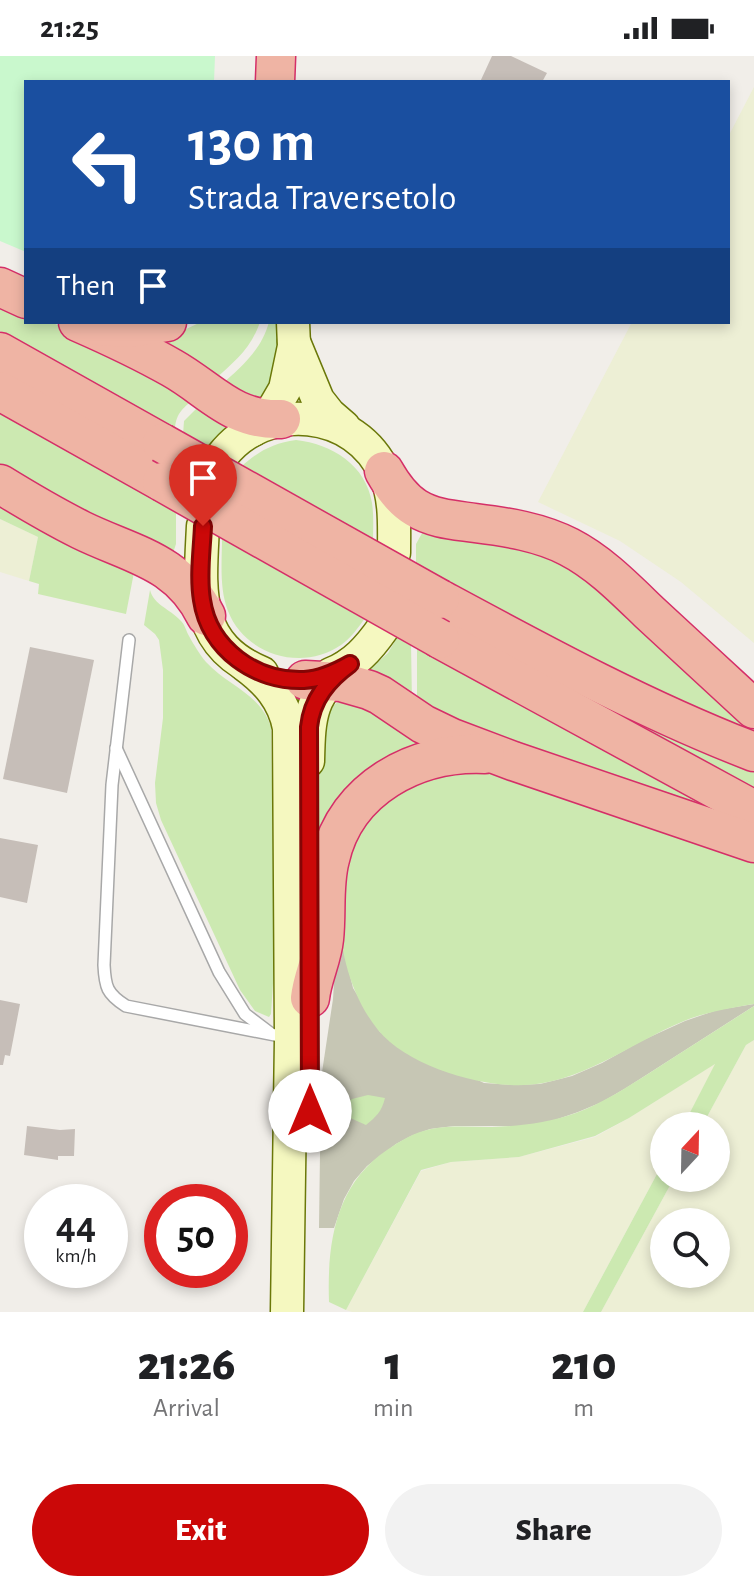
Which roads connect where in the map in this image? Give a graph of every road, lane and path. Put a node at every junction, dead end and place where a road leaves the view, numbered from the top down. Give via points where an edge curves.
1 (0, 287) edge
2 (24, 298) edge
3 (84, 324) edge
4 (92, 324) edge
5 (156, 324) edge
6 (293, 332) edge
7 (0, 352) edge
8 (0, 391) edge
9 (266, 423) junction
10 (355, 436) junction
11 (222, 456) dead end
12 (384, 471) junction
13 (0, 484) edge
14 (203, 526) dead end
15 (394, 553) dead end
16 (206, 616) junction
17 (383, 628) dead end
18 (129, 640) dead end
19 (245, 665) junction
20 (329, 675) junction
21 (754, 709) edge
22 (115, 747) junction
23 (754, 752) edge
24 (513, 761) junction
25 (754, 810) edge
26 (754, 843) edge
27 (310, 998) junction
28 (282, 1037) junction
29 (287, 1312) edge
30 (307, 1312) edge

1 - 2 highway
3 - 9 highway via 172,367 226,406
4 - 5 highway
6 - 9 main road via 285,389
6 - 10 main road via 318,400
7 - 23 highway, bridge via 440,599 600,683
8 - 25 highway, bridge
9 - 10 main road via 312,418
9 - 11 main road
10 - 12 main road
12 - 15 main road via 393,500
12 - 21 highway via 402,496 425,513 536,534 584,556
13 - 16 highway via 83,531 166,568 191,590
14 - 16 main road via 200,585
16 - 19 main road via 221,644
17 - 20 main road via 373,643
18 - 22 lane
19 - 20 main road via 274,677
19 - 28 main road via 275,693 289,728
20 - 24 highway via 369,690 436,730
20 - 27 main road via 309,727
22 - 28 lane via 219,972 245,1014
22 - 28 lane via 107,990 126,1006
24 - 26 highway
24 - 27 highway via 472,754 418,763 372,790 352,811 330,857 324,939
27 - 30 main road
28 - 29 main road

